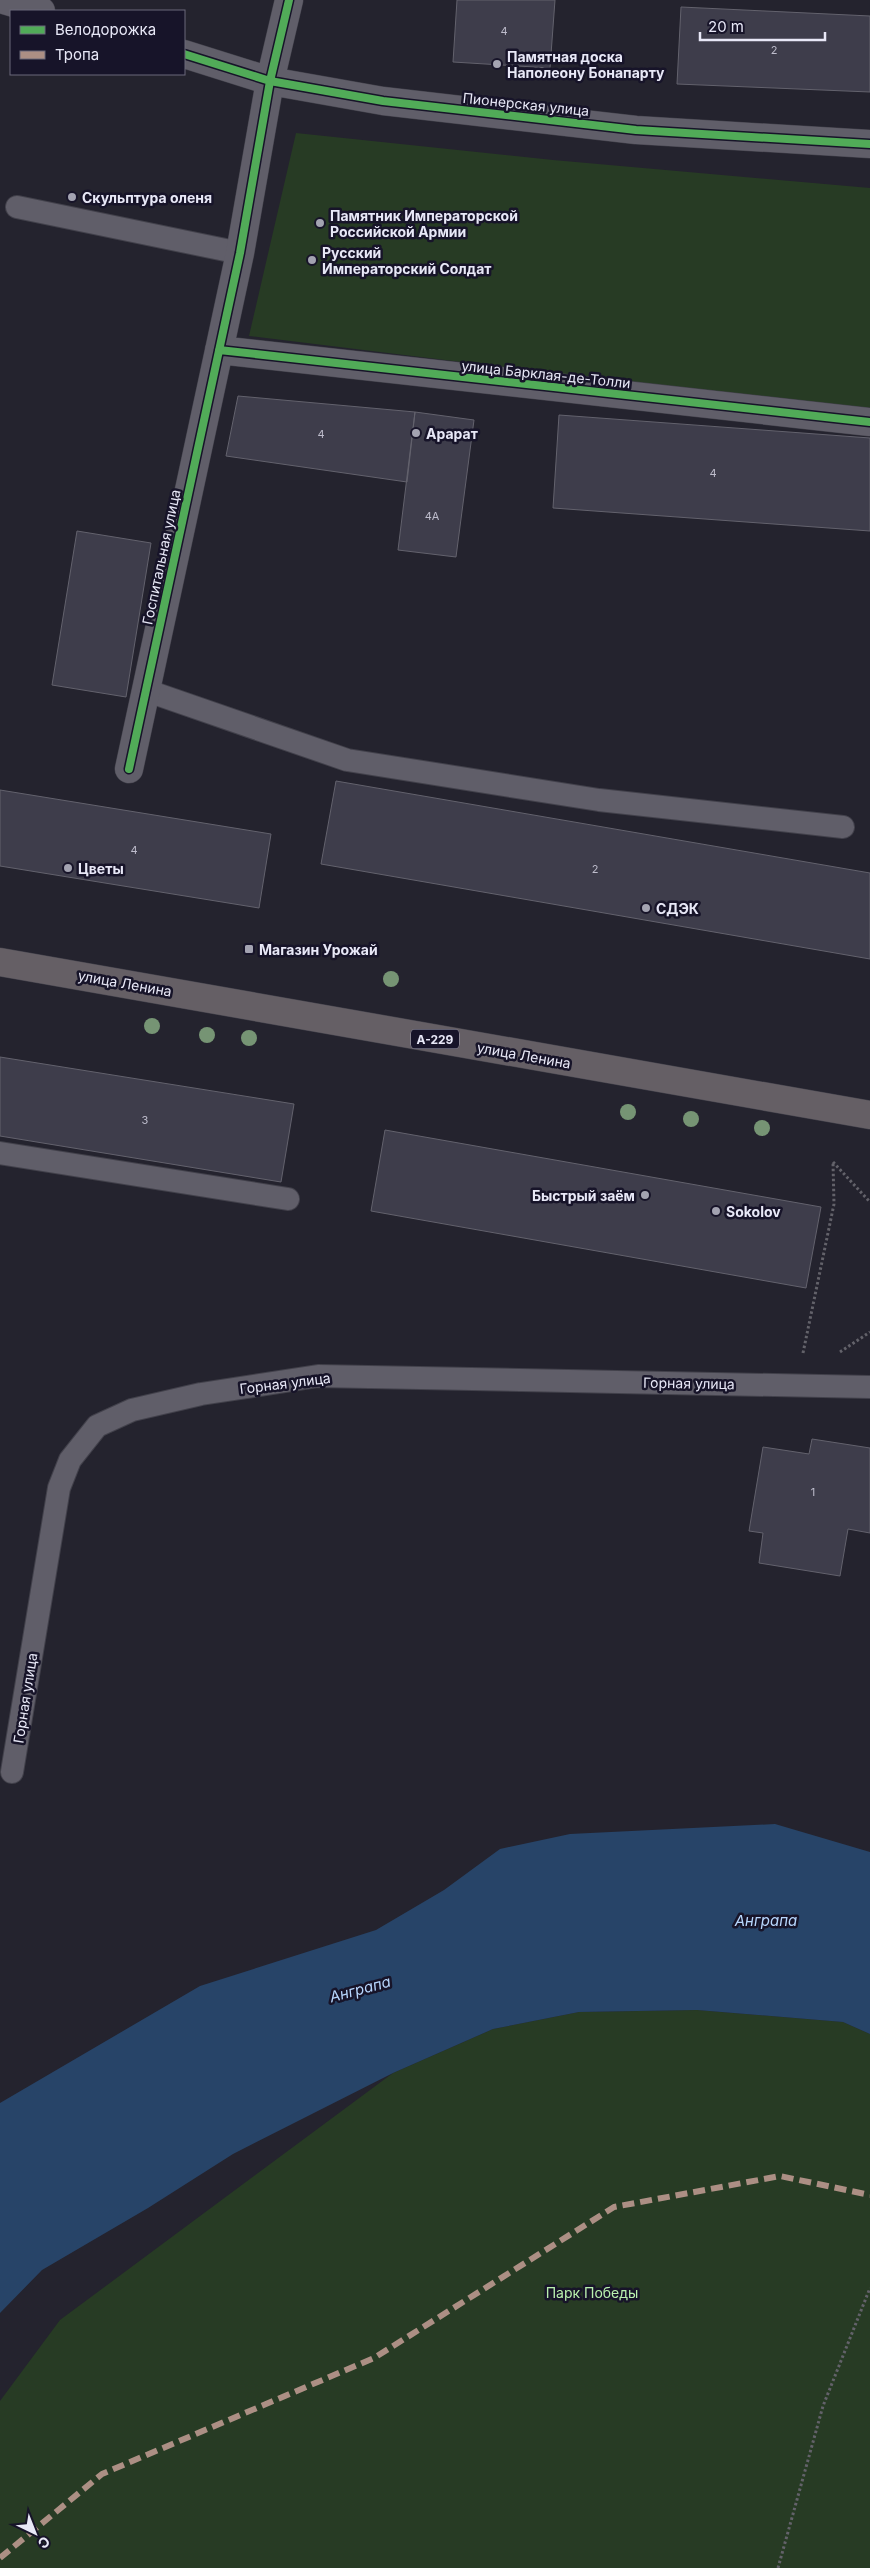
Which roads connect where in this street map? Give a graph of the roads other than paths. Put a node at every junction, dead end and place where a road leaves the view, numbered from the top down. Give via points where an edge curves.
1 (4, 0) edge
2 (289, 0) edge
3 (38, 10) edge
4 (185, 54) edge
5 (270, 81) junction
6 (870, 144) edge
7 (17, 207) dead end
8 (240, 253) junction
9 (218, 350) junction
10 (870, 422) edge
11 (145, 690) junction
12 (129, 769) dead end
13 (843, 827) dead end
14 (0, 962) edge
15 (870, 1115) edge
16 (0, 1153) edge
17 (288, 1199) dead end
18 (870, 1387) edge
19 (12, 1772) dead end

1 - 3 street
2 - 5 street, Госпитальная улица
4 - 5 street, Пионерская улица
5 - 6 street, Пионерская улица via 383,101 626,128
5 - 8 street, Госпитальная улица
7 - 8 lane
8 - 9 street, Госпитальная улица
9 - 10 street, улица Барклая-де-Толли
9 - 11 street, Госпитальная улица
11 - 12 street, Госпитальная улица
11 - 13 lane via 347,760 599,800
14 - 15 main road, улица Ленина / А-229
16 - 17 lane
18 - 19 lane, Горная улица via 318,1376 201,1394 132,1410 97,1426 70,1460 60,1488

